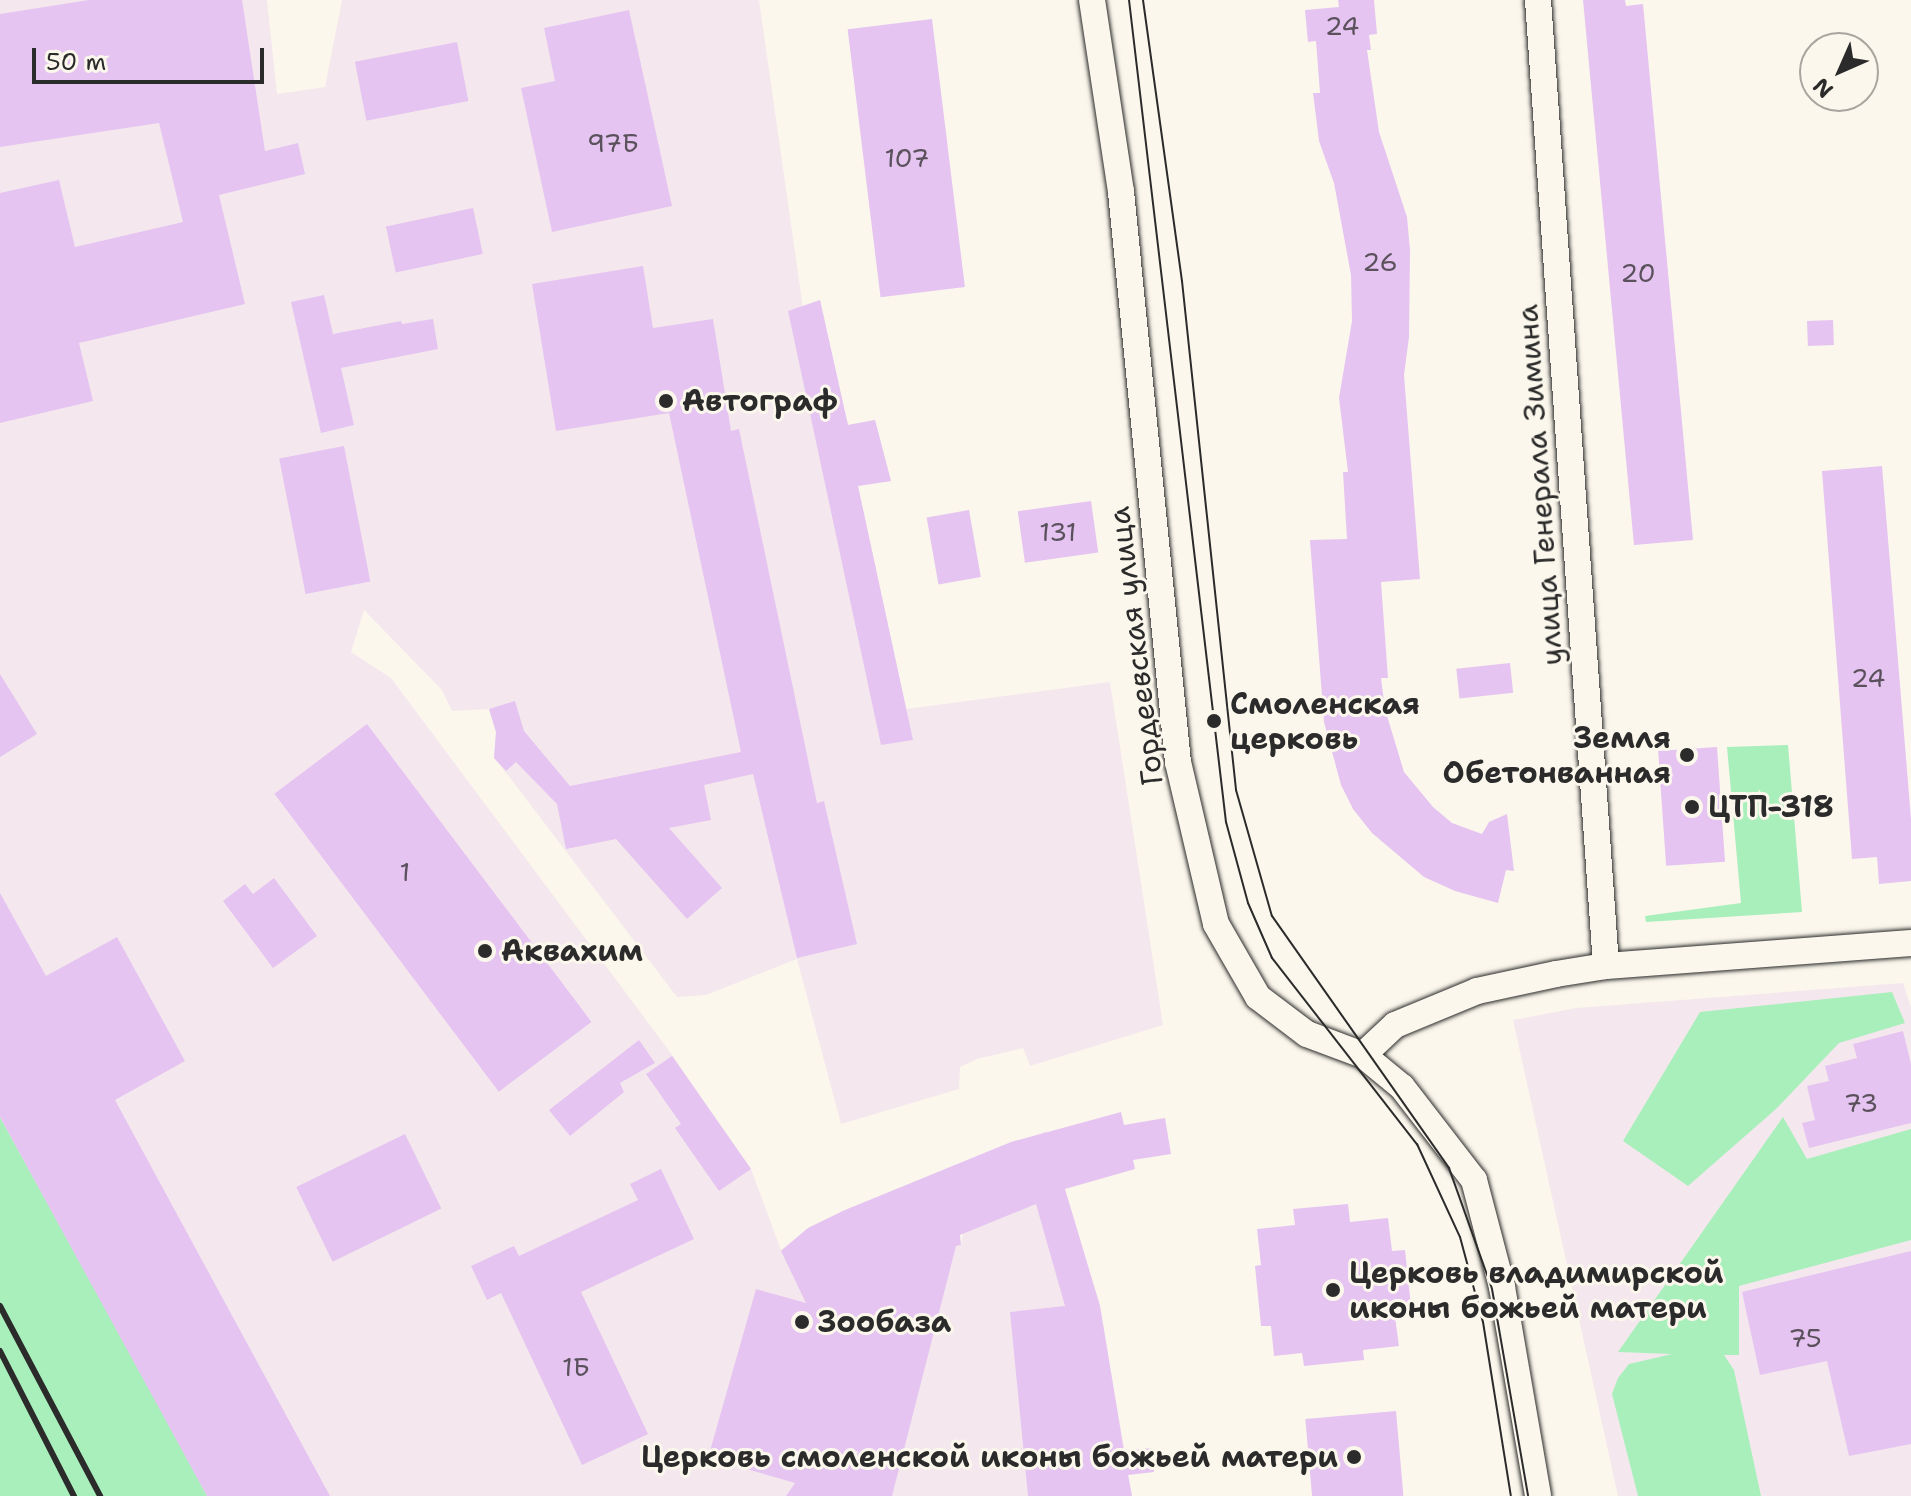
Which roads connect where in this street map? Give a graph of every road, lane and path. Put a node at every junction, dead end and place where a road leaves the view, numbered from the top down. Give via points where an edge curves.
1 (1092, 0) edge
2 (1538, 0) edge
3 (1911, 943) edge
4 (1606, 966) junction
5 (1363, 1055) junction
6 (1538, 1496) edge

1 - 5 street, Гордеевская улица via 1121,192 1178,762 1216,924 1258,997 1307,1034
2 - 4 street, улица Генерала Зимина
3 - 4 street
4 - 5 street via 1477,991 1395,1025
5 - 6 street, Гордеевская улица via 1402,1087 1474,1180 1502,1287

